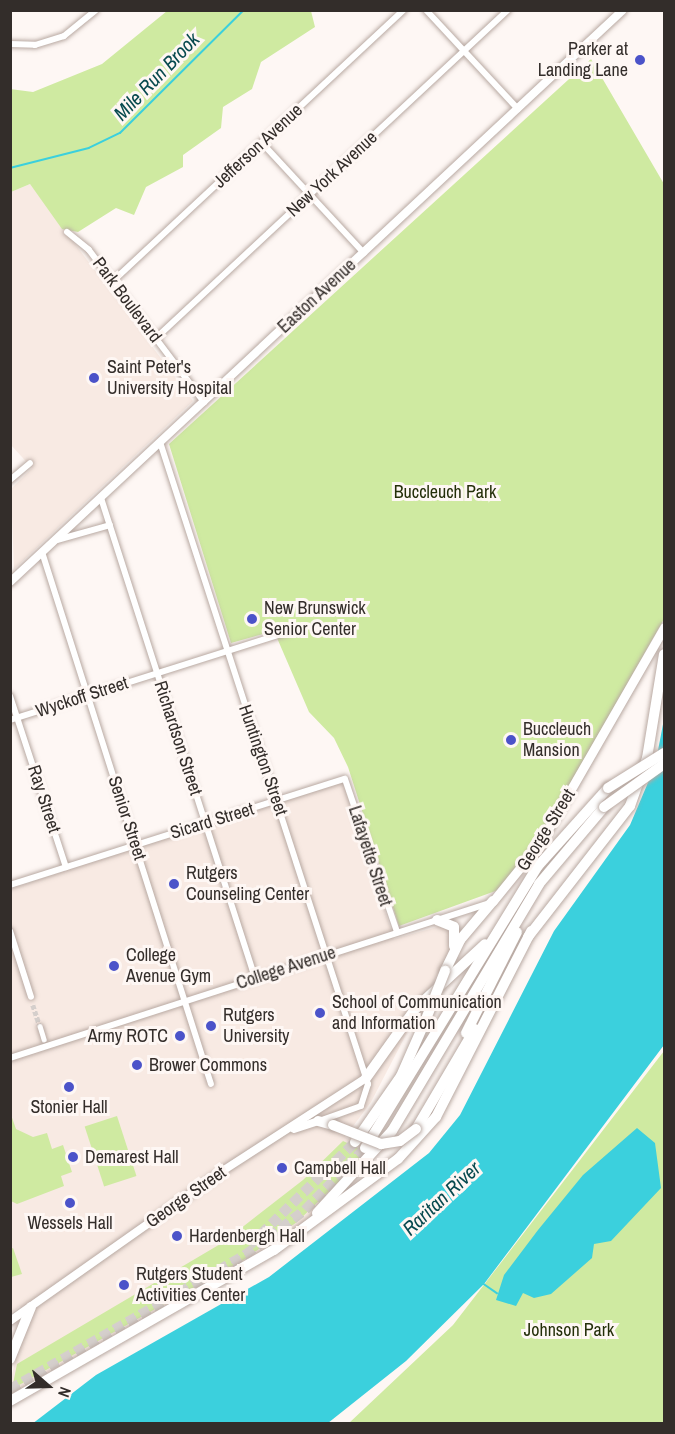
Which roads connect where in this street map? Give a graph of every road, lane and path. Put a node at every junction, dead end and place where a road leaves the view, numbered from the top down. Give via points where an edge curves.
1 (96, 10) edge
2 (404, 10) edge
3 (426, 10) edge
4 (508, 10) edge
5 (623, 10) edge
6 (10, 44) edge
7 (464, 51) junction
8 (518, 110) junction
9 (262, 142) junction
10 (310, 194) junction
11 (67, 232) dead end
12 (364, 253) junction
13 (113, 281) junction
14 (156, 338) junction
15 (204, 402) junction
16 (160, 442) junction
17 (30, 463) dead end
18 (10, 480) edge
19 (101, 498) junction
20 (110, 525) junction
21 (54, 541) junction
22 (42, 552) junction
23 (10, 582) edge
24 (664, 627) edge
25 (291, 631) dead end
26 (227, 650) junction
27 (664, 654) edge
28 (157, 672) junction
29 (87, 695) junction
30 (10, 696) edge
31 (14, 719) edge
32 (664, 753) edge
33 (664, 764) edge
34 (345, 779) joint
35 (277, 801) junction
36 (206, 823) junction
37 (136, 845) junction
38 (562, 853) junction
39 (66, 867) junction
40 (10, 885) edge
41 (493, 902) junction
42 (437, 920) junction
43 (504, 920) junction
44 (531, 931) junction
45 (397, 932) junction
46 (12, 935) edge
47 (452, 953) junction
48 (326, 955) junction
49 (255, 978) junction
50 (31, 997) joint
51 (186, 1001) junction
52 (33, 1005) tunnel mouth
53 (40, 1026) tunnel mouth
54 (44, 1039) dead end
55 (10, 1058) edge
56 (366, 1078) junction
57 (212, 1084) dead end
58 (442, 1085) junction
59 (318, 1121) junction
60 (282, 1135) junction
61 (274, 1250) junction
62 (31, 1307) junction
63 (10, 1322) edge
64 (11, 1356) edge
65 (10, 1401) edge

1 - 6 street via 63,36 35,45
2 - 9 street, Jefferson Avenue
3 - 7 street
4 - 7 street, New York Avenue
5 - 8 street, Easton Avenue
7 - 8 street
7 - 10 street, New York Avenue
8 - 12 street, Easton Avenue
9 - 10 street
9 - 13 street, Jefferson Avenue
10 - 12 street
10 - 14 street, New York Avenue
11 - 13 street, Park Boulevard via 76,236
12 - 15 street, Easton Avenue
13 - 14 street, Park Boulevard
14 - 15 street, Park Boulevard
15 - 16 street, Easton Avenue
16 - 19 street, Easton Avenue
16 - 26 street, Huntington Street
17 - 18 street
19 - 20 street, Richardson Street
19 - 21 street, Easton Avenue
20 - 21 street
20 - 28 street, Richardson Street
21 - 22 street, Easton Avenue
22 - 23 street, Easton Avenue
22 - 29 street, Senior Street
24 - 41 main road, George Street via 540,843
25 - 26 street, Wyckoff Street
26 - 28 street, Wyckoff Street
26 - 35 street, Huntington Street
27 - 44 highway via 648,758 630,806
28 - 29 street, Wyckoff Street
28 - 36 street, Richardson Street
29 - 31 street, Wyckoff Street
29 - 37 street, Senior Street
30 - 31 street, Ray Street
31 - 39 street, Ray Street
32 - 43 highway, bridge via 608,788 558,838
33 - 38 highway, bridge via 604,807
34 - 35 street, Sicard Street
34 - 45 street, Lafayette Street
35 - 36 street, Sicard Street
35 - 48 street, Huntington Street
36 - 37 street, Sicard Street
36 - 49 street, Richardson Street
37 - 39 street, Sicard Street
37 - 51 street, Senior Street
38 - 58 highway
38 - 61 highway via 517,917 392,1131 346,1185
39 - 40 street, Sicard Street
41 - 42 street, College Avenue
41 - 47 highway
42 - 45 street, College Avenue
42 - 47 highway via 454,927
43 - 47 highway, bridge via 360,1145 401,1076
43 - 56 highway via 416,1008
44 - 58 highway
44 - 61 highway via 426,1130 398,1159
45 - 48 street, College Avenue
46 - 50 street
48 - 49 street, College Avenue
48 - 56 street, Huntington Street
49 - 51 street, College Avenue
50 - 52 street
51 - 55 street, College Avenue
51 - 57 street, Senior Street
53 - 54 street
56 - 59 street via 369,1089 362,1106
56 - 60 street, George Street
58 - 59 highway, bridge via 416,1129 400,1141 381,1144
59 - 60 street
60 - 62 street, George Street
61 - 65 highway
62 - 63 street, George Street
62 - 64 highway

